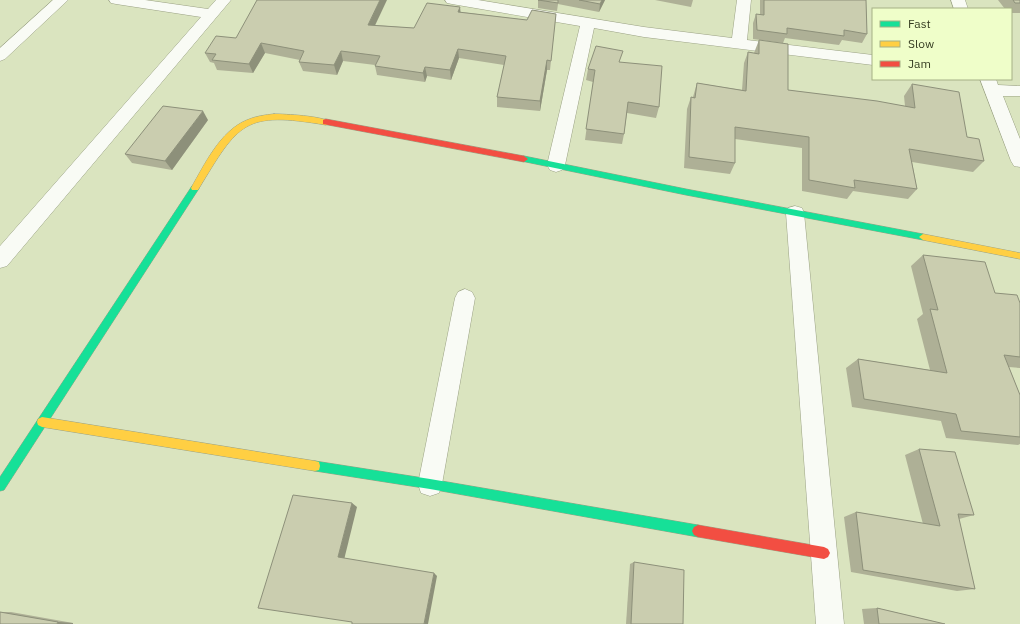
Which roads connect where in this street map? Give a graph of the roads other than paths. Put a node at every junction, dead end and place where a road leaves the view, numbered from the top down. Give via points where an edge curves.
1 (61, 0) edge
2 (116, 0) edge
3 (224, 0) edge
4 (452, 0) edge
5 (744, 0) edge
6 (210, 14) junction
7 (588, 22) junction
8 (739, 43) junction
9 (0, 56) edge
10 (872, 60) edge
11 (990, 84) edge
12 (1020, 91) edge
13 (1020, 161) edge
14 (556, 165) junction
15 (796, 213) junction
16 (1020, 256) edge
17 (0, 260) edge
18 (465, 298) dead end
19 (42, 422) junction
20 (430, 484) junction
21 (0, 486) edge
22 (824, 554) junction
23 (830, 624) edge

1 - 9 street
2 - 6 street
3 - 6 street
4 - 7 street
5 - 8 street
6 - 17 street
7 - 8 street via 644,32
7 - 14 street
8 - 10 street
11 - 12 street
11 - 13 street
14 - 15 street
14 - 19 street via 290,116 269,115 251,120 229,136
15 - 16 street
15 - 22 street
18 - 20 street
19 - 20 street
19 - 21 street
20 - 22 street
22 - 23 street

